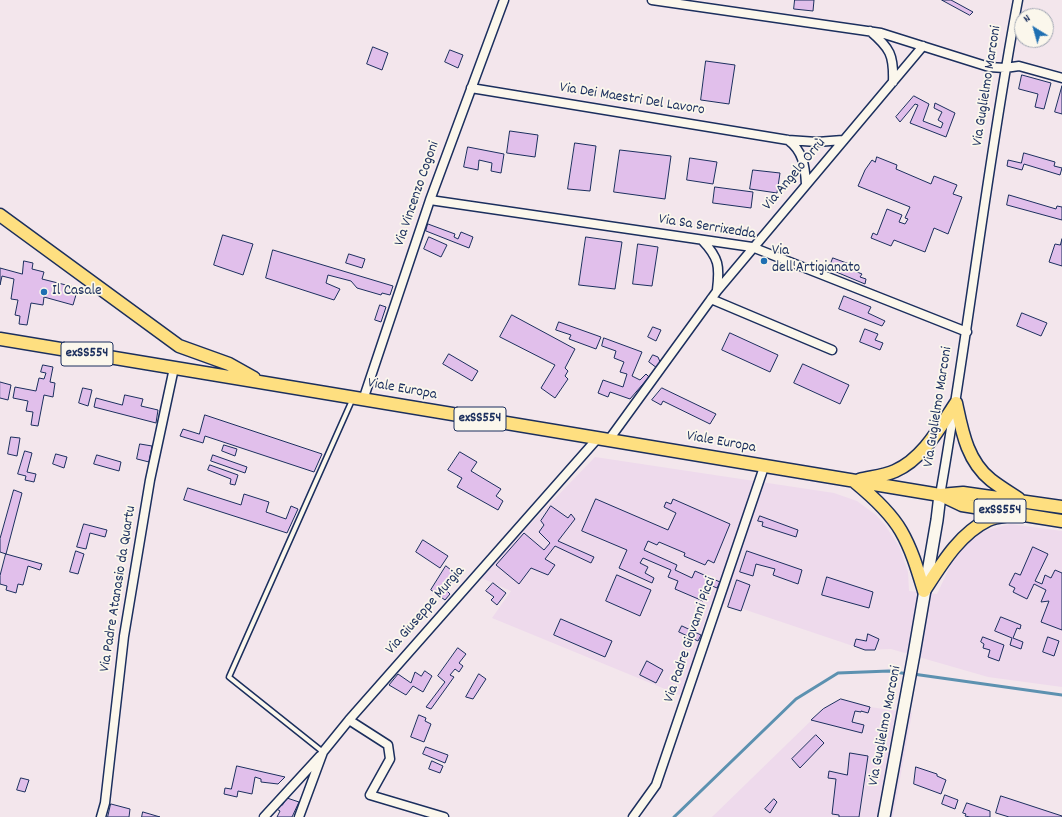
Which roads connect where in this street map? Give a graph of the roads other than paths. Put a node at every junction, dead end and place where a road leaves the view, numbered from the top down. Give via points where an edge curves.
1 (504, 0) edge
2 (652, 0) edge
3 (1018, 0) edge
4 (869, 31) junction
5 (923, 46) junction
6 (1005, 68) junction
7 (1062, 78) edge
8 (893, 82) junction
9 (471, 88) junction
10 (788, 140) junction
11 (843, 140) junction
12 (806, 184) junction
13 (430, 200) junction
14 (0, 215) edge
15 (702, 240) junction
16 (752, 248) junction
17 (717, 291) junction
18 (711, 299) junction
19 (967, 332) junction
20 (0, 339) edge
21 (832, 350) dead end
22 (174, 368) junction
23 (264, 383) junction
24 (358, 399) junction
25 (956, 403) junction
26 (603, 440) junction
27 (764, 467) junction
28 (854, 481) junction
29 (940, 495) junction
30 (1022, 501) junction
31 (1062, 507) edge
32 (1015, 514) junction
33 (1062, 521) edge
34 (924, 592) junction
35 (349, 720) junction
36 (323, 752) junction
37 (101, 817) edge
38 (264, 817) edge
39 (299, 817) edge
40 (444, 817) edge
41 (634, 817) edge
42 (884, 817) edge

1 - 9 street, Via Vincenzo Cogoni
2 - 4 street
3 - 6 street, Via Guglielmo Marconi
4 - 5 street
4 - 8 street via 886,46 891,56 894,67
5 - 6 street via 989,67
5 - 8 street, Via Angelo Orrù
6 - 7 street via 1019,66
6 - 19 street, Via Guglielmo Marconi
8 - 11 street, Via Angelo Orrù
9 - 10 street, Via Dei Maestri Del Lavoro
9 - 13 street, Via Vincenzo Cogoni
10 - 11 street, Via Dei Maestri Del Lavoro
10 - 12 street via 794,144 804,162
11 - 12 street, Via Angelo Orrù
12 - 16 street, Via Angelo Orrù
13 - 15 street, Via Sa Serrixedda
13 - 24 street, Via Vincenzo Cogoni
14 - 23 main road via 179,346 229,364
15 - 16 street, Via Sa Serrixedda
15 - 17 street via 716,259 719,268
16 - 17 street, Via Angelo Orrù
16 - 19 street, Via Sa Serrixedda
17 - 18 street, Via Angelo Orrù
18 - 21 street
18 - 26 street, Via Angelo Orrù
19 - 25 street, Via Guglielmo Marconi
20 - 22 main road, Viale Europa / exSS554
22 - 23 main road, Viale Europa / exSS554
22 - 37 street, Via Padre Atanasio da Quartu via 150,480 124,636 105,803
23 - 24 main road, Viale Europa / exSS554
24 - 26 main road, Viale Europa / exSS554
24 - 36 lane via 229,677
25 - 28 main road via 918,456 895,471
25 - 29 street, Via Guglielmo Marconi
25 - 30 main road via 962,435 979,467 990,479
26 - 27 main road, Viale Europa / exSS554
26 - 35 street, Via Giuseppe Murgia
27 - 28 main road, Viale Europa / exSS554
27 - 41 street, Via Padre Giovanni Picci via 656,785
28 - 29 main road, Viale Europa / exSS554
28 - 34 main road via 871,495 900,530 911,550
29 - 30 main road, Viale Europa / exSS554 via 963,493
29 - 32 main road, Viale Europa / exSS554 via 962,505
29 - 34 main road, Via Guglielmo Marconi
30 - 31 main road, Viale Europa / exSS554
32 - 33 main road, Viale Europa / exSS554
32 - 34 main road via 989,520 972,531 957,545
34 - 42 main road, Via Guglielmo Marconi
35 - 36 street, Via Giuseppe Murgia
35 - 40 street via 388,745 390,759 370,795
36 - 38 street
36 - 39 street, Via Giuseppe Murgia

